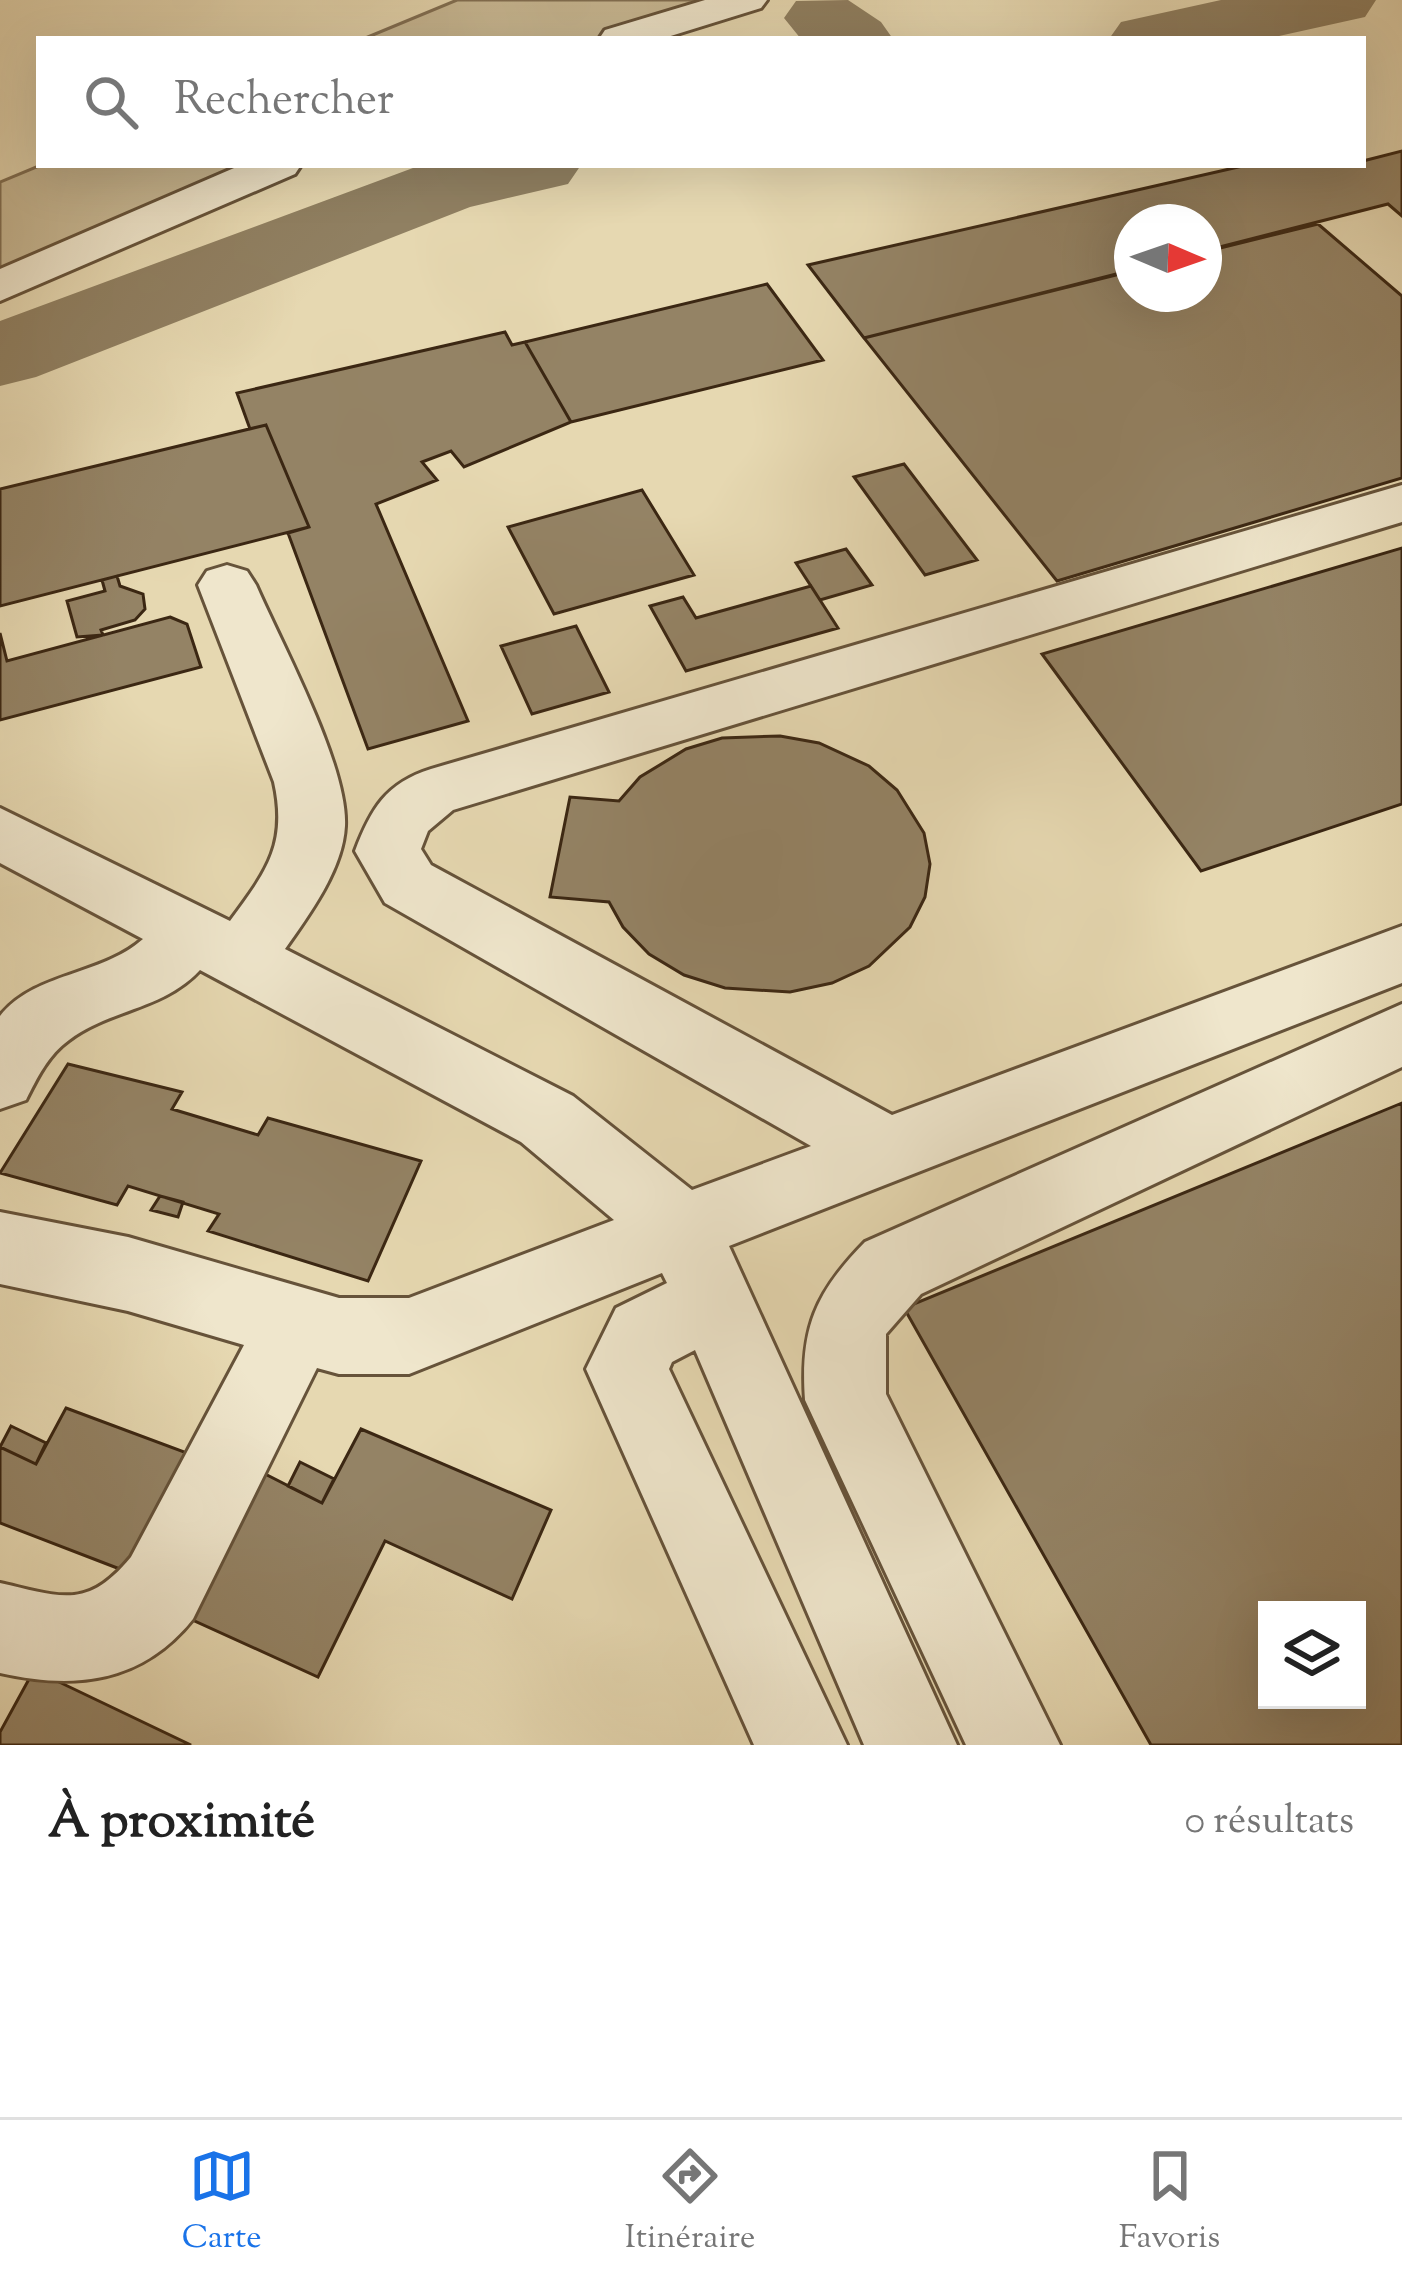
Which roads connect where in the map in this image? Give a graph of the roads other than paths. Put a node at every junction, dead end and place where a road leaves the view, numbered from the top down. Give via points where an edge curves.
1 (747, 0) edge
2 (629, 36) edge
3 (272, 168) edge
4 (0, 287) edge
5 (1402, 503) edge
6 (227, 585) dead end
7 (0, 833) edge
8 (216, 945) junction
9 (1402, 954) edge
10 (1402, 1034) edge
11 (0, 1078) edge
12 (887, 1151) junction
13 (0, 1248) edge
14 (698, 1264) junction
15 (298, 1323) junction
16 (0, 1628) edge
17 (784, 1739) edge
18 (911, 1745) edge
19 (1014, 1745) edge

1 - 2 lane
3 - 4 lane
5 - 12 lane via 430,793 400,817 388,851 408,884
6 - 8 lane via 315,824 298,877
7 - 8 lane
8 - 11 lane via 56,1007 32,1025
8 - 14 lane via 547,1119
9 - 12 lane
10 - 19 lane via 893,1268 852,1310 841,1350 846,1400
12 - 14 lane
13 - 15 lane via 128,1274
14 - 15 lane via 409,1336 340,1336
14 - 17 lane via 627,1369
14 - 18 lane
15 - 16 lane via 142,1616 64,1643

